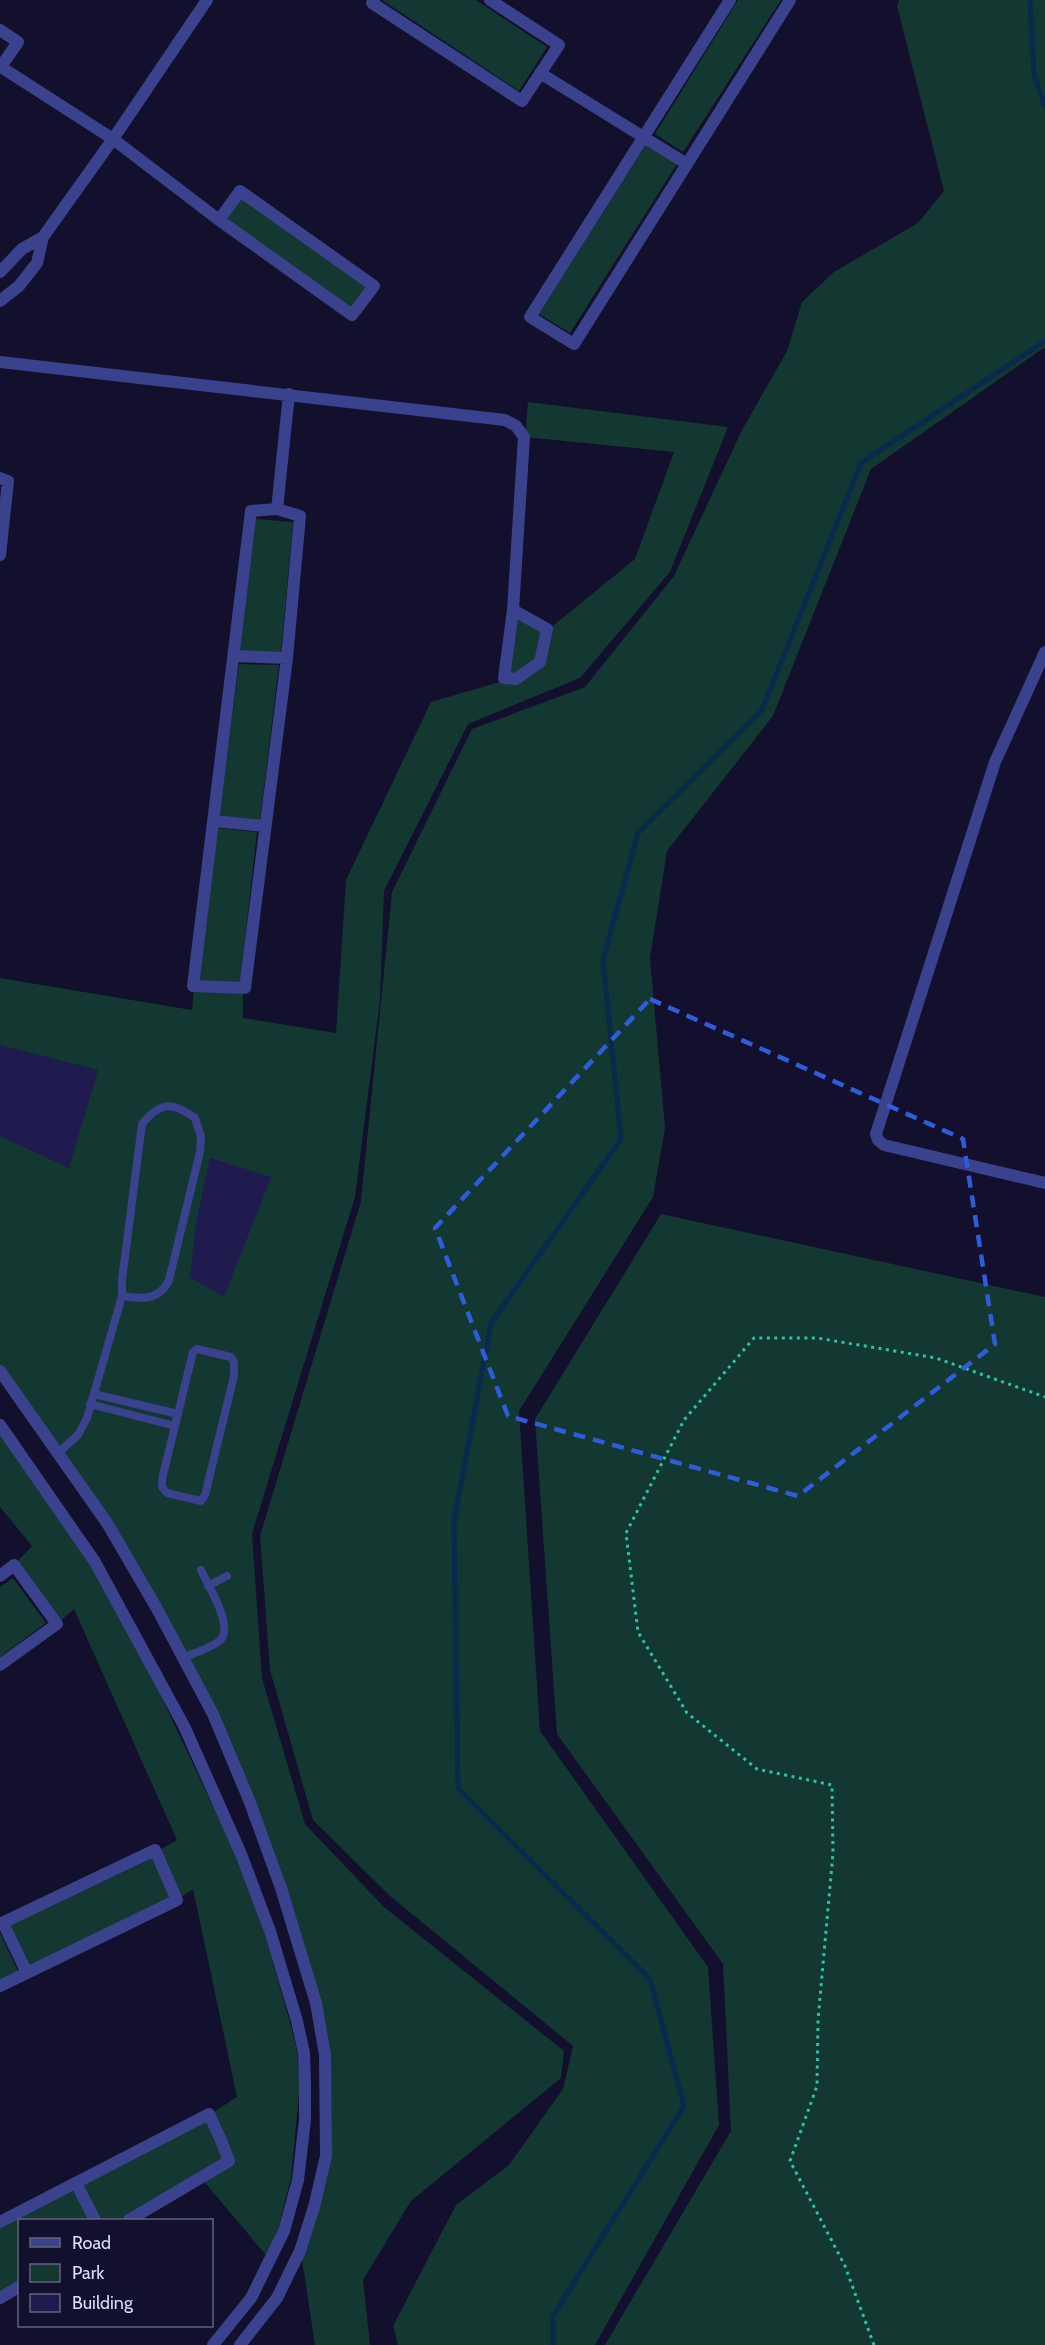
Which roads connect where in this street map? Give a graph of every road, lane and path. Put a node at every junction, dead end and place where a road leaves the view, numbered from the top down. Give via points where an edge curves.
1 (207, 0) edge
2 (374, 0) edge
3 (490, 0) edge
4 (730, 0) edge
5 (790, 0) edge
6 (0, 30) edge
7 (0, 68) edge
8 (540, 73) junction
9 (644, 136) junction
10 (113, 139) junction
11 (687, 164) junction
12 (219, 220) junction
13 (43, 237) junction
14 (0, 272) edge
15 (0, 301) edge
16 (0, 362) edge
17 (289, 394) junction
18 (0, 478) edge
19 (277, 509) junction
20 (0, 555) edge
21 (513, 610) junction
22 (1045, 652) edge
23 (234, 656) junction
24 (287, 658) junction
25 (214, 821) junction
26 (264, 826) junction
27 (1045, 1183) edge
28 (122, 1296) junction
29 (0, 1371) edge
30 (94, 1394) junction
31 (1045, 1397) edge
32 (90, 1404) junction
33 (178, 1414) junction
34 (0, 1425) edge
35 (175, 1426) junction
36 (59, 1452) junction
37 (201, 1570) dead end
38 (0, 1576) edge
39 (227, 1576) dead end
40 (208, 1586) junction
41 (183, 1658) junction
42 (0, 1665) edge
43 (292, 1923) junction
44 (1, 1924) edge
45 (270, 1930) junction
46 (27, 1973) junction
47 (0, 1986) edge
48 (76, 2183) junction
49 (94, 2219) edge
50 (131, 2219) edge
51 (0, 2222) edge
52 (18, 2287) edge
53 (0, 2298) edge
54 (213, 2345) edge
55 (240, 2345) edge
56 (874, 2345) edge

1 - 10 street
2 - 8 street via 372,3 522,101
3 - 8 street via 559,45
4 - 9 street
5 - 11 street
6 - 7 street via 18,42
7 - 10 street
8 - 9 street
9 - 11 street
9 - 11 street via 530,317 574,344
10 - 12 street
10 - 13 street
12 - 12 street via 352,315 374,286 240,190
13 - 14 street via 22,249
13 - 15 street via 37,263 19,286
16 - 17 street
17 - 19 street
17 - 21 street via 505,420 516,426 524,437
18 - 20 street via 8,481
19 - 23 street via 251,511
19 - 24 street via 300,516
21 - 21 street via 504,678 516,679 540,662 547,629
22 - 27 street via 995,762 876,1134 884,1144
23 - 24 street
23 - 25 street
24 - 26 street
25 - 26 street
25 - 26 street via 193,986 245,988
28 - 28 lane via 142,1124 157,1109 178,1107 195,1118 201,1137 169,1280 153,1297
28 - 30 lane
29 - 36 street
30 - 32 lane
30 - 33 lane
31 - 56 path via 936,1358 817,1338 754,1338 684,1420 626,1533 638,1632 687,1713 757,1769 832,1785 833,1853 818,2020 817,2086 790,2161 845,2266
32 - 35 lane
32 - 36 lane via 78,1436
33 - 35 lane
33 - 35 lane via 193,1352 197,1349 231,1357 234,1376 201,1501 167,1493 162,1487
34 - 45 street via 95,1562 184,1726
36 - 41 street via 107,1523
37 - 40 lane
38 - 42 street via 14,1565 57,1624
39 - 40 lane
40 - 41 lane via 225,1622 225,1632 220,1641
41 - 43 street via 213,1714 249,1800
43 - 45 street
43 - 55 street via 316,2003 325,2055 326,2156 300,2251 277,2298
44 - 46 street
44 - 46 street via 155,1850 177,1900
45 - 54 street via 304,2053 305,2120 298,2180 284,2231 251,2298
46 - 47 street
48 - 49 street
48 - 50 street via 209,2114 229,2161
48 - 51 street
52 - 53 street

